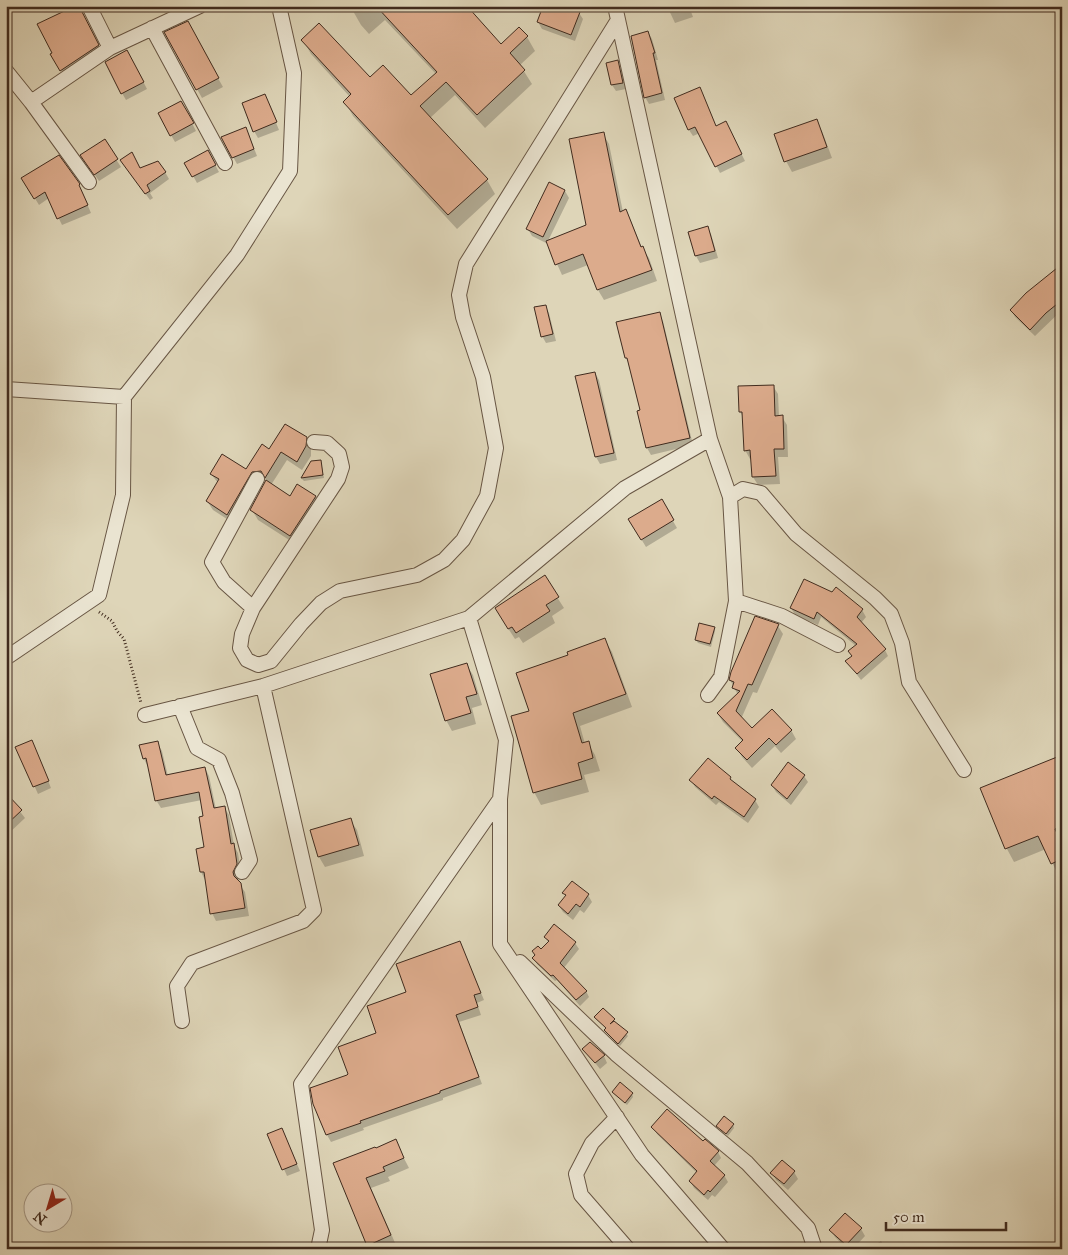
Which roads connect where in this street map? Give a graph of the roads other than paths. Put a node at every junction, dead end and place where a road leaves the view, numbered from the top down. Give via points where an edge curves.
1 (88, 6) edge
2 (200, 6) edge
3 (279, 6) edge
4 (615, 6) edge
5 (171, 12) edge
6 (618, 20) junction
7 (152, 28) junction
8 (110, 48) junction
9 (6, 71) edge
10 (30, 102) junction
11 (225, 163) dead end
12 (89, 182) dead end
13 (6, 389) edge
14 (124, 397) junction
15 (710, 439) junction
16 (314, 442) dead end
17 (257, 479) dead end
18 (730, 497) junction
19 (736, 601) junction
20 (253, 608) junction
21 (469, 618) junction
22 (838, 645) dead end
23 (6, 658) edge
24 (263, 686) junction
25 (708, 695) dead end
26 (180, 706) junction
27 (145, 716) road end
28 (964, 770) dead end
29 (500, 799) junction
30 (242, 872) dead end
31 (500, 944) junction
32 (182, 1021) dead end
33 (617, 1117) junction
34 (318, 1249) edge
35 (628, 1249) edge
36 (723, 1249) edge
37 (815, 1249) edge

1 - 8 street
2 - 5 street
3 - 14 street via 294,73 290,171 237,255
4 - 6 street
5 - 7 street
6 - 15 street
6 - 20 street via 466,264 459,295 483,377 496,448 487,496 463,540 444,560 417,576 340,591 321,603 271,661 258,664 247,660 240,648
7 - 8 street
7 - 11 street
8 - 10 street
9 - 10 street
10 - 12 street
13 - 14 street
14 - 23 street via 123,495 99,595
15 - 18 street
15 - 21 street via 625,488
16 - 20 street via 327,443 339,454 342,467 338,479
17 - 20 street via 212,562 224,582
18 - 19 street
18 - 28 street via 743,489 761,493 796,534 891,614 902,643 909,682
19 - 22 street via 782,616
19 - 25 street via 721,677
21 - 24 street
21 - 29 street via 506,740
24 - 26 street
24 - 32 street via 314,910 303,921 192,963 177,986
26 - 27 street
26 - 30 street via 197,748 219,760 232,793 250,860
29 - 31 street
29 - 34 street via 302,1084 322,1230
31 - 33 street
31 - 37 street via 616,1054 746,1163 808,1228
33 - 35 street via 592,1143 576,1174 581,1195
33 - 36 street via 642,1155

